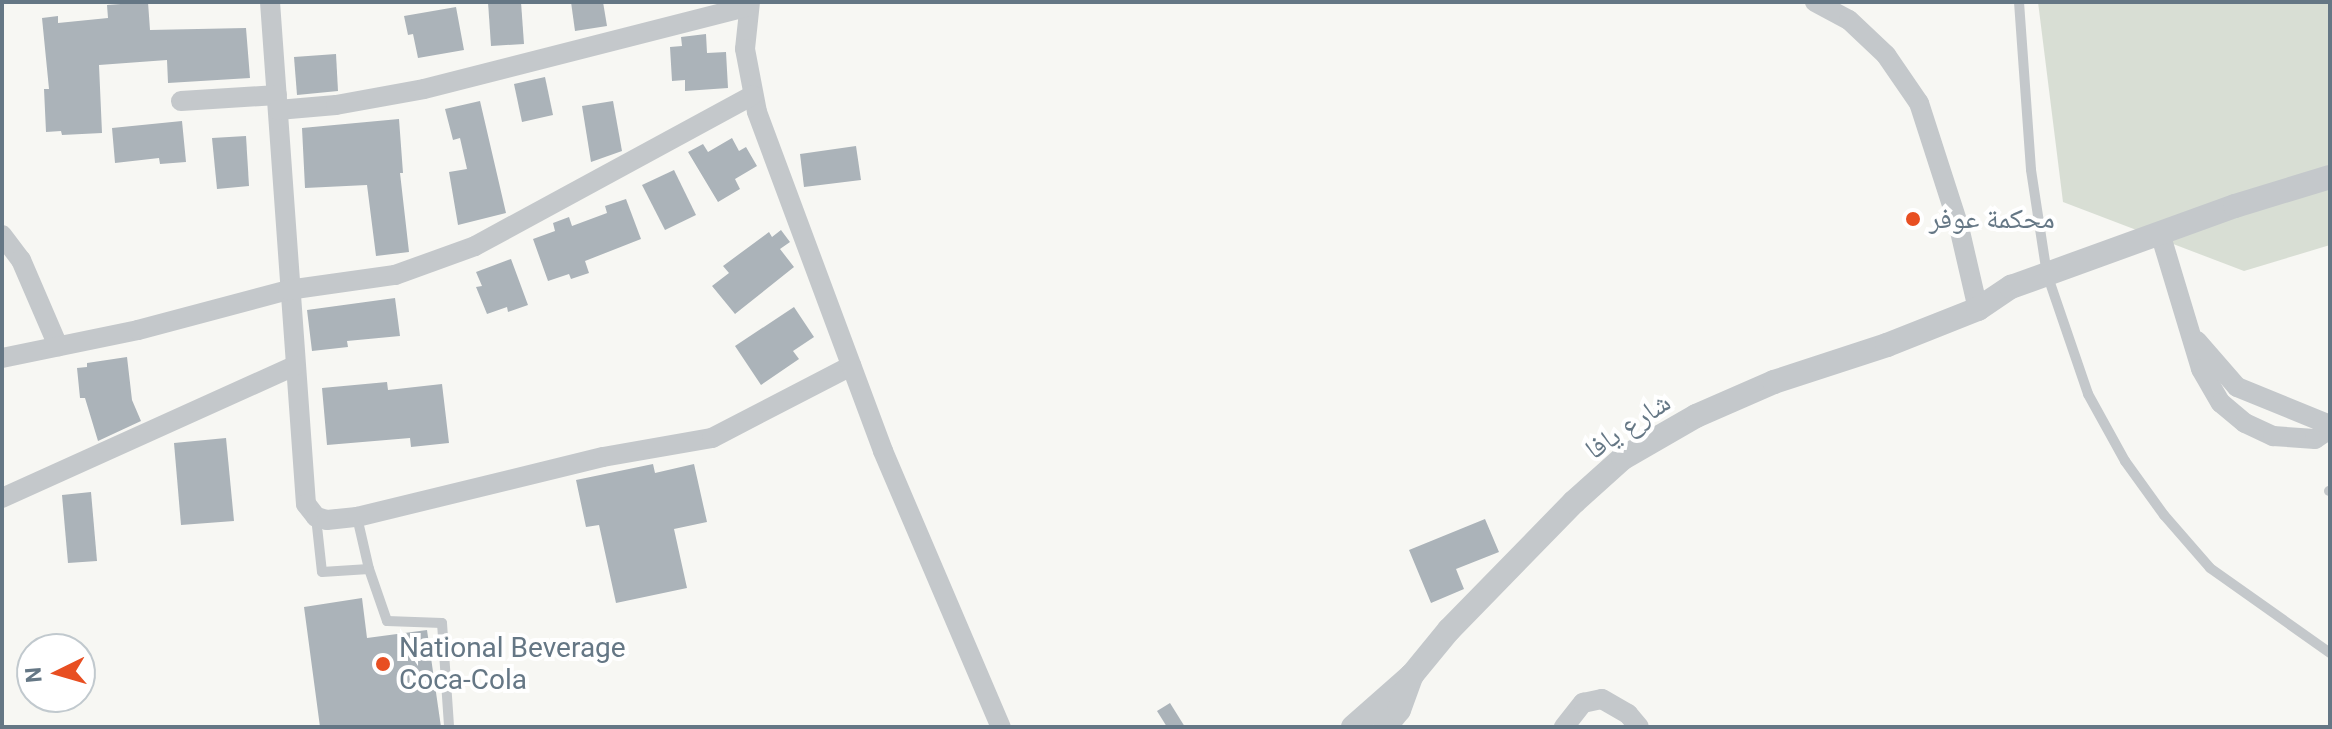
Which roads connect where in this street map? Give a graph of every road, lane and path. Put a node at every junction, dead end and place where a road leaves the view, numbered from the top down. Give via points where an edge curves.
1 (270, 2) edge
2 (1815, 2) edge
3 (2019, 2) edge
4 (750, 4) edge
5 (753, 95) junction
6 (181, 101) dead end
7 (278, 102) junction
8 (2330, 177) edge
9 (2160, 233) junction
10 (2, 235) edge
11 (2047, 274) junction
12 (288, 290) junction
13 (1978, 309) junction
14 (2194, 338) junction
15 (58, 346) junction
16 (2, 358) edge
17 (295, 366) junction
18 (851, 366) junction
19 (2330, 427) edge
20 (2, 498) edge
21 (316, 517) junction
22 (357, 517) junction
23 (369, 569) junction
24 (2330, 653) edge
25 (1412, 675) junction
26 (449, 727) edge
27 (1001, 727) edge
28 (1353, 727) edge
29 (1385, 727) edge
30 (1564, 727) edge
31 (1639, 727) edge

1 - 7 street
2 - 13 street via 1849,20 1886,55 1919,103 1959,227
3 - 11 lane via 2031,170
4 - 5 street via 745,49
4 - 7 street via 424,89 336,105
5 - 12 street via 475,246 395,275
5 - 18 street
6 - 7 street
7 - 12 street
8 - 9 street, شارع يافا
9 - 11 street, شارع يافا
9 - 14 street
10 - 15 street via 21,260
11 - 13 street, شارع يافا via 2011,287
11 - 24 lane via 2088,394 2125,461 2164,515 2210,568
12 - 15 street
12 - 17 street
13 - 25 street, شارع يافا via 1774,382 1696,416 1623,458 1517,558
14 - 19 street via 2237,387
14 - 19 street via 2201,369 2221,403 2245,423 2294,440 2315,439
15 - 16 street
17 - 20 street
17 - 21 street via 306,504
18 - 22 street via 712,438 603,457
18 - 27 street
21 - 22 street
21 - 23 lane via 322,572
22 - 23 lane
23 - 26 lane via 387,621 442,623
25 - 28 street, شارع يافا
25 - 29 street via 1399,710
30 - 31 street via 1583,703 1602,699

